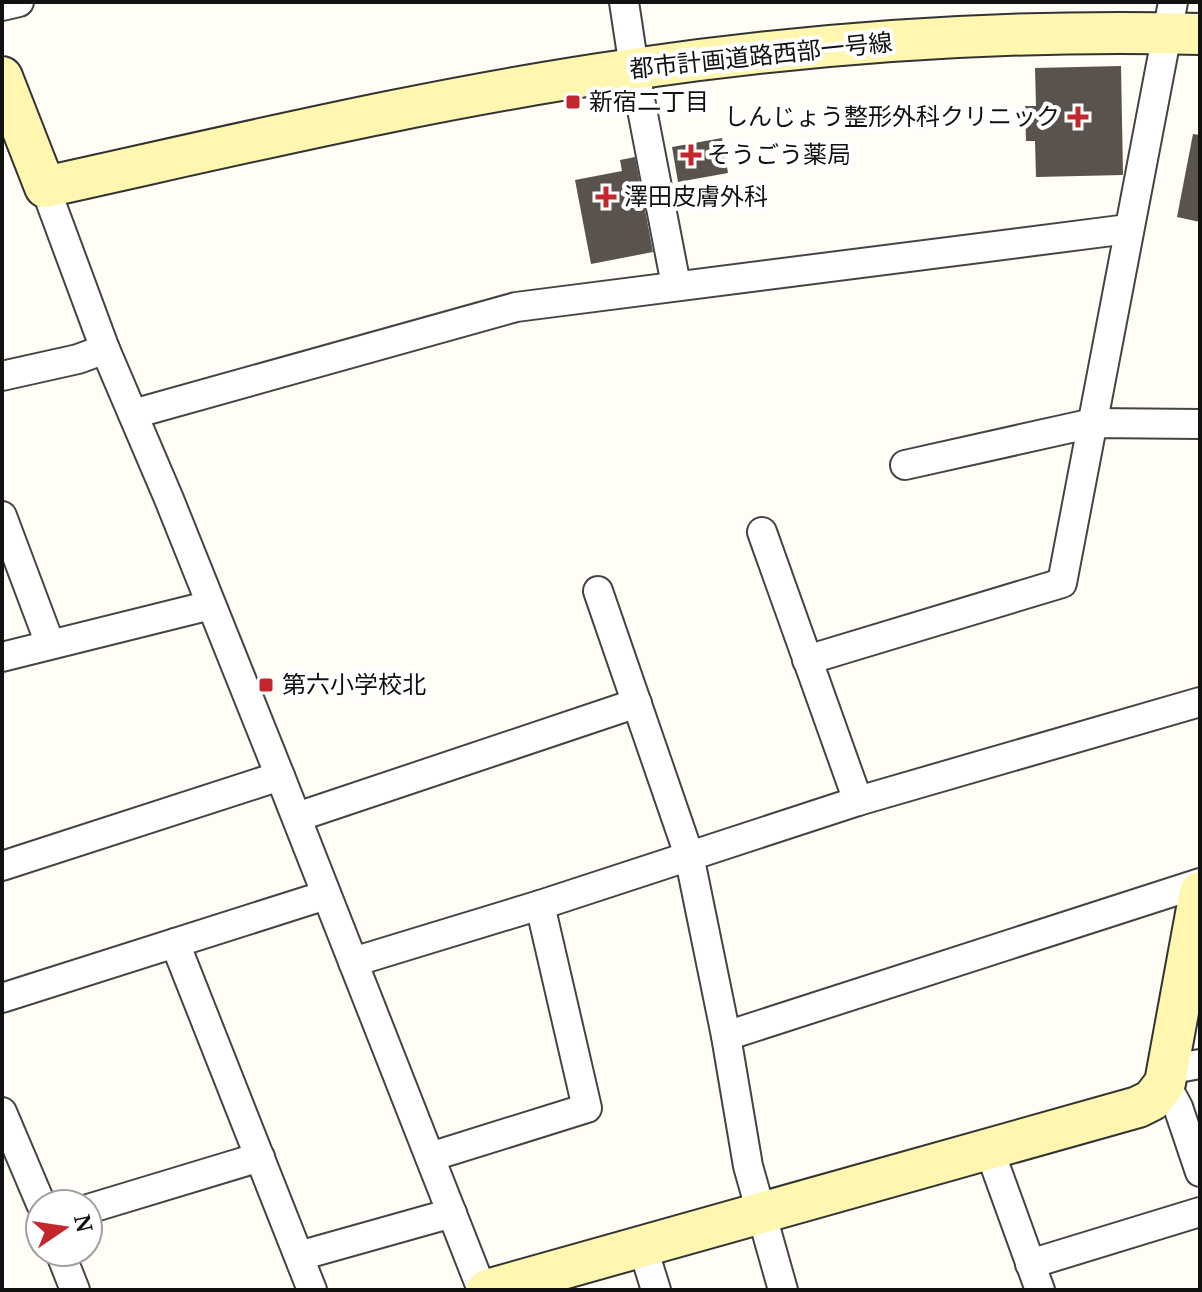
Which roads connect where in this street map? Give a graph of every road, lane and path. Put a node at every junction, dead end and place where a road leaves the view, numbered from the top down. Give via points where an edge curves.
1 (19, 2) edge
2 (624, 2) edge
3 (2, 6) edge
4 (1180, 23) edge
5 (634, 68) junction
6 (2, 77) edge
7 (45, 187) junction
8 (1128, 229) junction
9 (676, 285) junction
10 (105, 349) junction
11 (2, 376) edge
12 (133, 414) junction
13 (1093, 423) junction
14 (1200, 424) edge
15 (905, 465) dead end
16 (2, 516) edge
17 (762, 532) dead end
18 (598, 591) dead end
19 (211, 605) junction
20 (50, 644) junction
21 (2, 657) edge
22 (807, 660) junction
23 (1200, 702) edge
24 (637, 703) junction
25 (280, 776) junction
26 (858, 801) junction
27 (297, 817) junction
28 (689, 855) junction
29 (2, 866) edge
30 (1200, 883) edge
31 (1200, 892) edge
32 (326, 895) junction
33 (540, 905) junction
34 (175, 943) junction
35 (353, 962) junction
36 (2, 998) edge
37 (726, 1036) junction
38 (1177, 1073) edge
39 (2, 1112) edge
40 (989, 1149) junction
41 (260, 1157) junction
42 (430, 1157) junction
43 (1200, 1172) edge
44 (34, 1188) edge
45 (104, 1204) edge
46 (760, 1212) junction
47 (1200, 1212) edge
48 (452, 1213) junction
49 (642, 1245) junction
50 (299, 1256) junction
51 (66, 1268) edge
52 (1035, 1277) edge
53 (75, 1290) edge
54 (312, 1290) edge
55 (485, 1290) edge
56 (656, 1290) edge
57 (783, 1290) edge

1 - 3 street
2 - 5 street
4 - 5 street, 都市計画道路西部一号線 via 918,40
4 - 8 street
5 - 7 street, 都市計画道路西部一号線 via 307,129
5 - 9 street
6 - 7 street
7 - 10 street
8 - 9 street
8 - 13 street
9 - 12 street via 503,309
10 - 11 street
10 - 12 street
12 - 19 street
13 - 14 street
13 - 15 street
13 - 22 street via 1062,583
16 - 20 street
17 - 22 street
18 - 24 street
19 - 20 street
19 - 25 street
20 - 21 street
22 - 26 street
23 - 26 street
24 - 27 street
24 - 28 street
25 - 27 street
25 - 29 street
26 - 28 street
27 - 32 street
28 - 33 street
28 - 37 street
30 - 37 street
31 - 38 street
32 - 34 street
32 - 35 street
33 - 35 street
33 - 42 street via 587,1108
34 - 36 street
34 - 41 street
35 - 42 street
37 - 46 street
38 - 40 street via 1138,1107
38 - 43 street via 1178,1107
39 - 44 street
40 - 46 street
40 - 52 street
41 - 45 street
41 - 50 street
42 - 48 street
46 - 49 street
46 - 57 street
47 - 52 street
48 - 50 street
48 - 55 street
49 - 55 street
49 - 56 street
50 - 54 street
51 - 53 street

